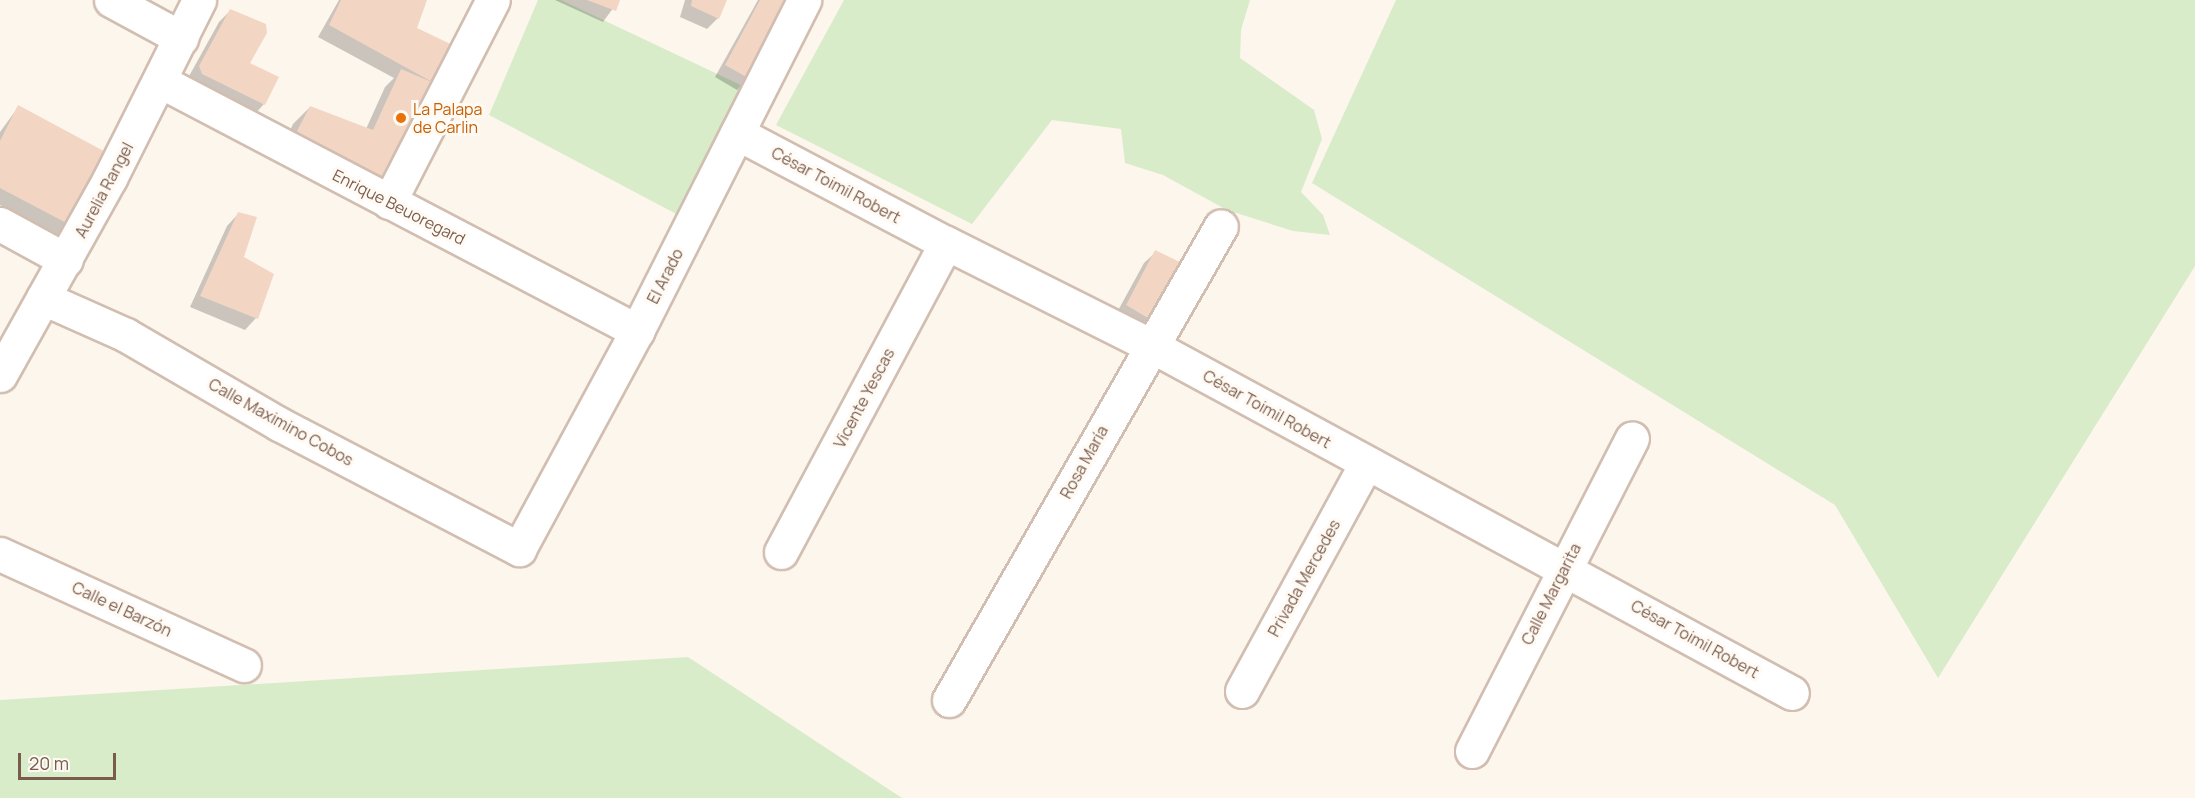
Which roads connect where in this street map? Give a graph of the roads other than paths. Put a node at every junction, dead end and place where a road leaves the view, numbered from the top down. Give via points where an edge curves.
1 (111, 0) edge
2 (199, 0) edge
3 (494, 0) edge
4 (804, 0) edge
5 (181, 38) junction
6 (160, 81) junction
7 (737, 133) junction
8 (389, 202) junction
9 (0, 224) edge
10 (1221, 226) dead end
11 (946, 243) junction
12 (66, 260) junction
13 (43, 298) junction
14 (637, 332) junction
15 (1150, 345) junction
16 (0, 375) edge
17 (1632, 439) dead end
18 (1366, 464) junction
19 (519, 549) joint
20 (781, 552) dead end
21 (0, 554) edge
22 (1564, 567) junction
23 (244, 665) dead end
24 (1242, 691) dead end
25 (1792, 693) dead end
26 (949, 700) dead end
27 (1472, 751) dead end

1 - 5 street
2 - 5 street, Aurelia Rangel
3 - 8 street
4 - 7 street, El Arado
5 - 6 street, Aurelia Rangel
6 - 8 street, Enrique Beuoregard
6 - 12 street, Aurelia Rangel
7 - 11 street, César Toimil Robert
7 - 14 street, El Arado
8 - 14 street, Enrique Beuoregard
9 - 12 street
10 - 15 street, Rosa María
11 - 15 street, César Toimil Robert
11 - 20 street, Vicente Yescas
12 - 13 street, Aurelia Rangel
13 - 16 street, Aurelia Rangel
13 - 19 street, Calle Maximino Cobos via 126,335 279,424
14 - 19 street, El Arado
15 - 18 street, César Toimil Robert
15 - 26 street, Rosa María
17 - 22 street, Calle Margarita
18 - 22 street, César Toimil Robert
18 - 24 street, Privada Mercedes
21 - 23 street, Calle el Barzón
22 - 25 street, César Toimil Robert
22 - 27 street, Calle Margarita

